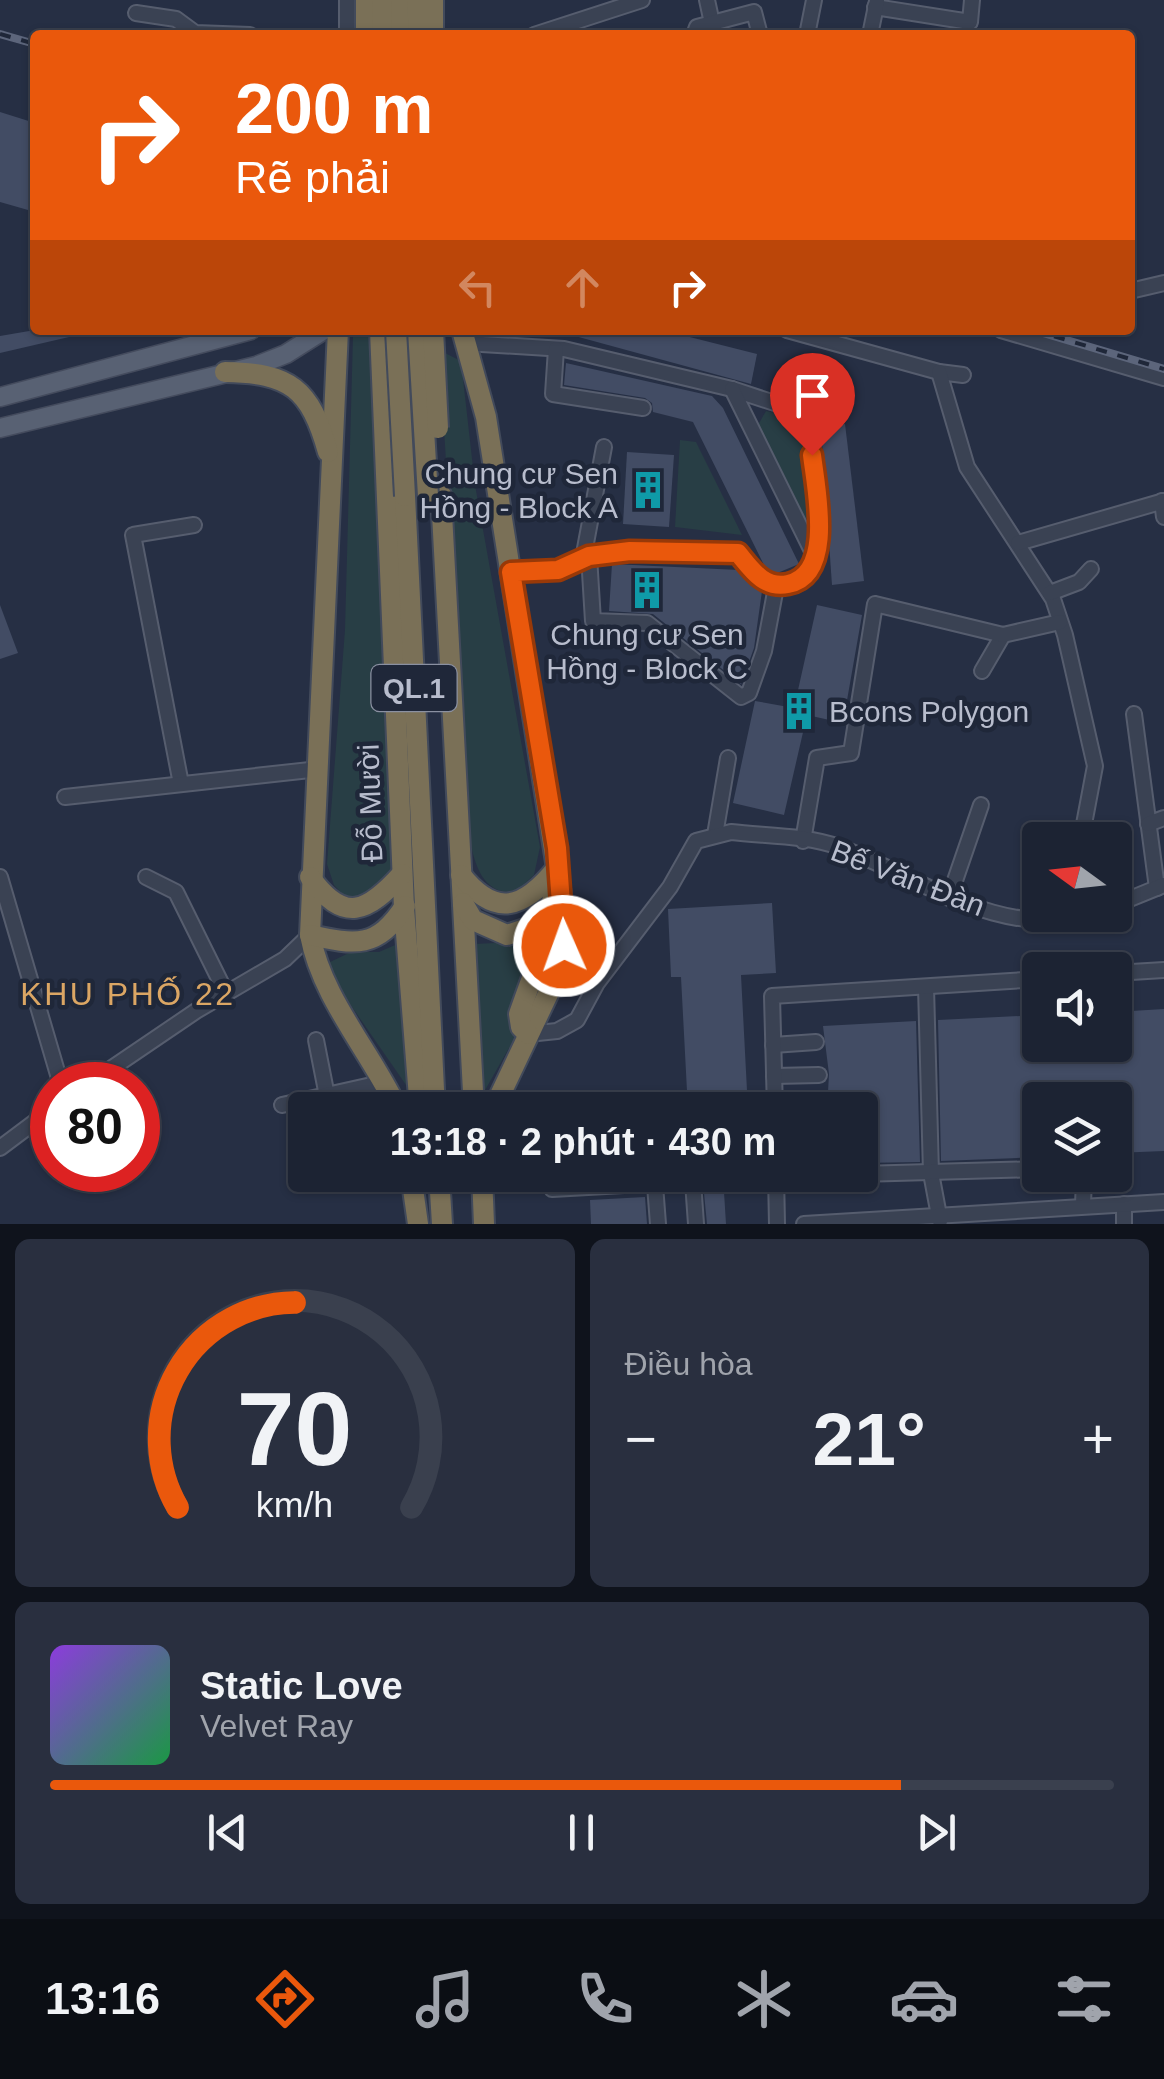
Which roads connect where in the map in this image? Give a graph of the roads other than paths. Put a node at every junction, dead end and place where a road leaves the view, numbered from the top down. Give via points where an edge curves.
1 (346, 0) edge
2 (366, 0) edge
3 (382, 0) edge
4 (401, 0) edge
5 (417, 0) edge
6 (433, 0) edge
7 (642, 0) edge
8 (707, 0) edge
9 (814, 0) edge
10 (972, 0) edge
11 (876, 4) edge
12 (752, 6) edge
13 (136, 13) dead end
14 (712, 23) junction
15 (191, 30) edge
16 (347, 30) edge
17 (366, 30) edge
18 (384, 30) edge
19 (402, 30) edge
20 (418, 30) edge
21 (433, 30) edge
22 (549, 30) edge
23 (696, 30) edge
24 (808, 30) edge
25 (871, 30) edge
26 (1164, 283) edge
27 (1135, 289) edge
28 (233, 335) edge
29 (315, 335) edge
30 (338, 335) edge
31 (384, 335) edge
32 (396, 335) edge
33 (418, 335) edge
34 (432, 335) edge
35 (805, 335) edge
36 (1018, 335) edge
37 (463, 336) edge
38 (556, 349) junction
39 (473, 371) junction
40 (225, 372) junction
41 (939, 372) junction
42 (964, 375) dead end
43 (1164, 378) edge
44 (732, 389) junction
45 (0, 397) edge
46 (643, 408) dead end
47 (0, 428) edge
48 (604, 447) dead end
49 (332, 466) junction
50 (397, 494) junction
51 (434, 495) junction
52 (1164, 507) edge
53 (194, 524) dead end
54 (1018, 543) junction
55 (586, 557) junction
56 (816, 558) junction
57 (1091, 570) dead end
58 (511, 572) junction
59 (776, 587) junction
60 (1050, 593) junction
61 (1060, 622) junction
62 (1003, 635) junction
63 (982, 671) dead end
64 (1134, 714) dead end
65 (728, 758) dead end
66 (319, 769) junction
67 (181, 784) junction
68 (65, 797) dead end
69 (981, 805) dead end
70 (1164, 818) edge
71 (1084, 822) edge
72 (1148, 824) junction
73 (715, 835) junction
74 (804, 841) junction
75 (555, 864) junction
76 (455, 867) junction
77 (0, 876) edge
78 (146, 877) dead end
79 (310, 877) junction
80 (413, 877) junction
81 (1161, 886) edge
82 (949, 898) junction
83 (1132, 898) edge
84 (462, 899) junction
85 (552, 906) junction
86 (404, 908) junction
87 (1022, 920) edge
88 (310, 936) junction
89 (1164, 970) edge
90 (1132, 972) edge
91 (1022, 979) edge
92 (926, 987) junction
93 (226, 993) junction
94 (528, 1034) junction
95 (316, 1040) dead end
96 (816, 1042) dead end
97 (773, 1045) junction
98 (53, 1062) edge
99 (122, 1062) edge
100 (819, 1075) dead end
101 (774, 1076) junction
102 (385, 1082) junction
103 (326, 1092) edge
104 (344, 1092) edge
105 (390, 1092) edge
106 (419, 1092) edge
107 (433, 1092) edge
108 (463, 1092) edge
109 (473, 1092) edge
110 (501, 1092) edge
111 (774, 1092) edge
112 (288, 1103) edge
113 (282, 1104) dead end
114 (30, 1126) edge
115 (0, 1148) edge
116 (1022, 1170) edge
117 (930, 1173) junction
118 (878, 1174) edge
119 (413, 1192) edge
120 (426, 1192) edge
121 (440, 1192) edge
122 (472, 1192) edge
123 (476, 1192) edge
124 (656, 1192) edge
125 (694, 1192) edge
126 (776, 1192) edge
127 (1083, 1192) edge
128 (1164, 1202) edge
129 (1124, 1204) junction
130 (1083, 1206) junction
131 (930, 1220) edge
132 (890, 1221) edge
133 (849, 1223) edge
134 (418, 1224) edge
135 (429, 1224) edge
136 (442, 1224) edge
137 (470, 1224) edge
138 (484, 1224) edge
139 (658, 1224) edge
140 (696, 1224) edge
141 (776, 1224) edge
142 (804, 1224) edge
143 (1124, 1224) edge

1 - 16 street
2 - 17 highway
3 - 18 highway
4 - 19 highway
5 - 20 highway
6 - 21 highway
7 - 22 street
8 - 14 street
9 - 24 street
10 - 11 street via 970,22
11 - 25 street
12 - 14 street
13 - 15 street via 176,19
14 - 23 street
26 - 27 street
28 - 45 main road
29 - 40 main road via 271,360
30 - 49 highway
31 - 50 highway, QL.1
32 - 50 highway, QL.1, bridge
33 - 51 highway, QL.1, bridge
34 - 51 highway, QL.1, bridge
35 - 41 street
36 - 43 street
37 - 38 street
37 - 39 highway
38 - 44 street
38 - 46 street via 554,394
39 - 58 highway
39 - 75 highway via 545,852
40 - 47 main road
40 - 49 highway via 268,373 295,386 322,431
41 - 42 street
41 - 54 street via 967,467
44 - 56 street
44 - 56 street via 809,420
48 - 55 street
49 - 66 highway
50 - 80 highway, Đỗ Mười / QL.1
51 - 76 highway, QL.1
52 - 54 street
53 - 67 street via 133,535
54 - 60 street
55 - 58 street via 558,570
55 - 59 street via 738,553
55 - 59 street via 592,620 647,623 741,697 749,693 764,651
56 - 59 street via 796,583
57 - 60 street via 1080,582
58 - 75 highway
60 - 61 street
61 - 62 street
61 - 71 street via 1095,766
62 - 63 street
62 - 74 street via 875,604 851,753 817,758
64 - 72 street
65 - 73 street
66 - 67 street
66 - 79 highway
67 - 68 street
69 - 82 street
70 - 72 street
72 - 81 street
73 - 74 street, Bế Văn Đàn
73 - 94 street via 696,841 577,1020
74 - 82 street, Bế Văn Đàn via 834,845
75 - 76 highway via 535,895 508,903 481,898
75 - 85 highway
75 - 94 highway via 564,946
76 - 84 highway, QL.1
76 - 108 highway, QL.1
77 - 98 street
78 - 93 street via 176,892
79 - 80 highway via 333,904 348,909 375,902
79 - 88 highway
80 - 86 highway
80 - 107 highway, Đỗ Mười / QL.1
81 - 83 street
82 - 87 street, Bế Văn Đàn
84 - 85 highway via 472,920 507,935 534,926
84 - 109 highway, QL.1
85 - 94 highway via 519,1014
86 - 88 highway via 369,941
86 - 106 highway
88 - 93 street
88 - 102 highway via 333,998
89 - 90 street
91 - 92 street
92 - 97 street via 772,996
92 - 117 street
93 - 99 street
94 - 110 highway
95 - 103 street
96 - 97 street
97 - 101 street
100 - 101 street
101 - 111 street
102 - 104 street
102 - 105 highway
112 - 113 street
114 - 115 street
116 - 117 street
117 - 118 street
117 - 131 street
119 - 134 highway
120 - 135 highway
121 - 136 highway
122 - 137 highway
123 - 138 highway
124 - 139 street
125 - 140 street
126 - 141 street
127 - 130 street
128 - 129 street
129 - 130 street
129 - 143 street
130 - 131 street
131 - 132 street
132 - 133 street
133 - 142 street

